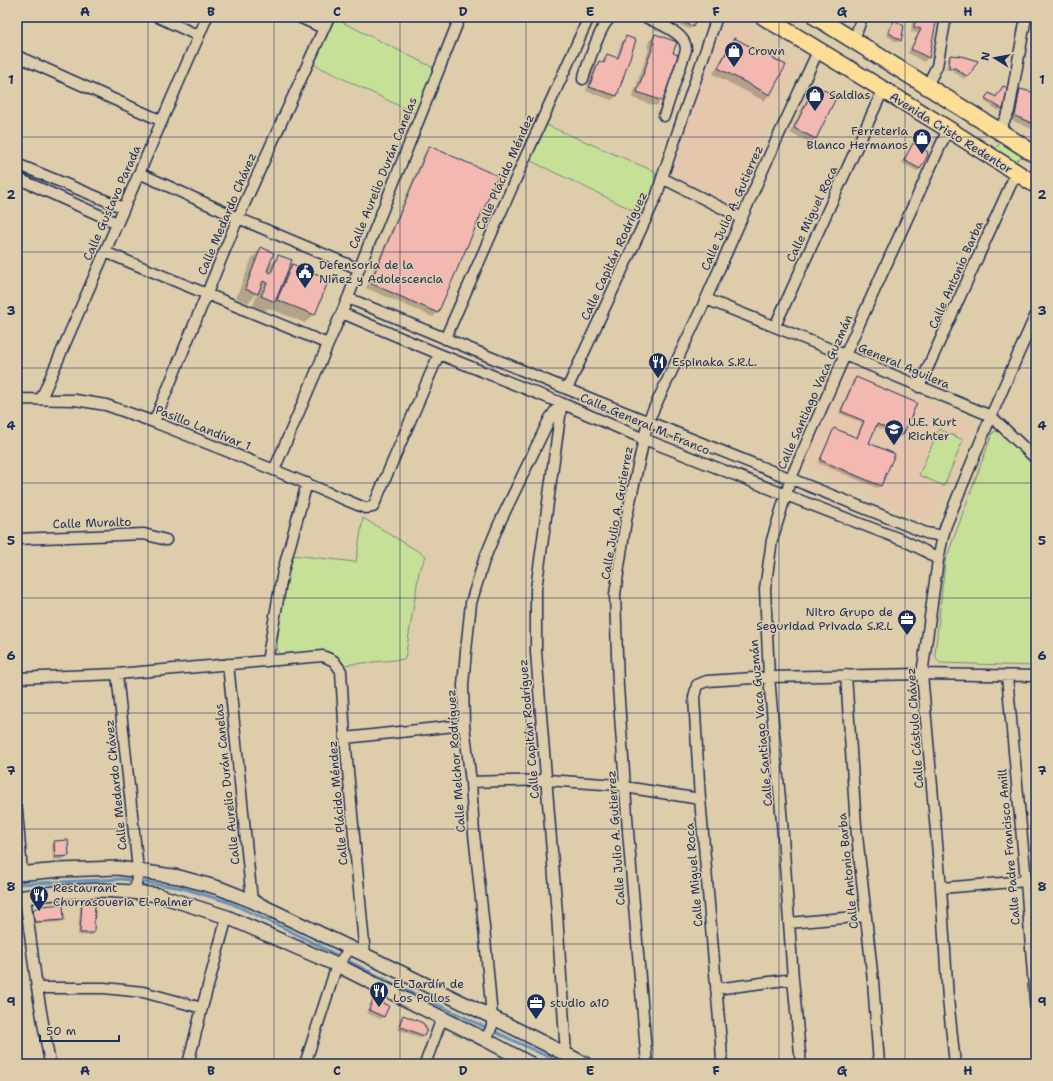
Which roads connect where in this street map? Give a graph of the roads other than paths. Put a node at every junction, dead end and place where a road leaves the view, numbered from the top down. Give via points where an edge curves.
1 (158, 17) edge
2 (207, 17) edge
3 (299, 17) edge
4 (328, 17) edge
5 (460, 17) edge
6 (589, 17) edge
7 (611, 17) edge
8 (717, 17) edge
9 (764, 17) edge
10 (816, 17) edge
11 (862, 17) edge
12 (946, 17) edge
13 (1026, 17) edge
14 (648, 18) edge
15 (323, 28) junction
16 (198, 36) junction
17 (854, 40) junction
18 (818, 50) junction
19 (17, 56) edge
20 (583, 79) dead end
21 (927, 86) junction
22 (883, 90) junction
23 (664, 116) dead end
24 (162, 121) junction
25 (948, 129) junction
26 (999, 131) junction
27 (964, 140) junction
28 (1036, 155) edge
29 (1036, 159) edge
30 (17, 164) edge
31 (139, 173) junction
32 (1016, 173) junction
33 (17, 178) edge
34 (662, 178) junction
35 (1036, 185) edge
36 (124, 208) junction
37 (238, 218) junction
38 (742, 218) junction
39 (117, 223) junction
40 (105, 252) junction
41 (359, 269) junction
42 (207, 294) junction
43 (348, 298) junction
44 (706, 299) junction
45 (342, 313) junction
46 (1036, 314) edge
47 (390, 316) junction
48 (775, 326) junction
49 (384, 330) junction
50 (445, 339) junction
51 (328, 344) junction
52 (439, 354) junction
53 (845, 355) junction
54 (920, 387) junction
55 (567, 389) junction
56 (17, 399) edge
57 (41, 399) junction
58 (561, 403) junction
59 (990, 416) junction
60 (154, 422) junction
61 (648, 422) junction
62 (644, 438) junction
63 (1036, 459) edge
64 (274, 470) junction
65 (791, 478) junction
66 (307, 483) junction
67 (786, 495) junction
68 (943, 536) junction
69 (17, 539) edge
70 (166, 540) dead end
71 (938, 560) junction
72 (267, 661) junction
73 (228, 664) junction
74 (117, 674) junction
75 (922, 674) junction
76 (846, 676) junction
77 (1007, 676) junction
78 (1036, 676) edge
79 (769, 677) junction
80 (17, 678) edge
81 (464, 724) junction
82 (345, 738) junction
83 (547, 780) junction
84 (471, 782) junction
85 (625, 788) junction
86 (700, 799) junction
87 (17, 810) edge
88 (20, 874) edge
89 (137, 881) junction
90 (1026, 881) junction
91 (942, 888) junction
92 (21, 897) edge
93 (252, 901) junction
94 (866, 916) junction
95 (226, 917) junction
96 (789, 923) junction
97 (365, 955) junction
98 (343, 957) junction
99 (793, 979) junction
100 (36, 988) junction
101 (716, 989) junction
102 (202, 1008) junction
103 (1036, 1015) edge
104 (442, 1018) junction
105 (490, 1029) junction
106 (566, 1055) junction
107 (50, 1064) edge
108 (188, 1064) edge
109 (305, 1064) edge
110 (425, 1064) edge
111 (531, 1064) edge
112 (585, 1064) edge
113 (647, 1064) edge
114 (722, 1064) edge
115 (801, 1064) edge
116 (879, 1064) edge
117 (955, 1064) edge

1 - 16 street
2 - 16 street, Calle Gustavo Parada
3 - 15 street
4 - 15 street, Calle Medardo Chávez
5 - 41 street, Calle Aurelio Durán Canelas
6 - 50 street, Calle Plácido Méndez
7 - 20 street via 600,31
8 - 34 street, Calle Capitán Rodríguez
9 - 18 main road, Avenida Cristo Redentor
10 - 17 main road
11 - 17 street
12 - 21 street via 937,66
13 - 26 street via 1009,111
14 - 23 street via 682,38 686,50
15 - 37 street, Calle Medardo Chávez
16 - 24 street, Calle Gustavo Parada
17 - 21 main road
18 - 22 main road, Avenida Cristo Redentor
18 - 38 street, Calle Julio A. Gutierrez
19 - 24 street
21 - 26 main road
22 - 25 main road, Avenida Cristo Redentor
22 - 48 street, Calle Miguel Roca
24 - 31 street, Calle Gustavo Parada
25 - 27 main road, Avenida Cristo Redentor
25 - 53 street, Calle Santiago Vaca Guzmán
26 - 27 main road via 998,139 990,147
26 - 28 main road
27 - 32 main road, Avenida Cristo Redentor
29 - 32 main road via 1024,158
30 - 36 street
31 - 36 street, Calle Gustavo Parada
31 - 37 street
32 - 35 main road, Avenida Cristo Redentor
32 - 54 street, Calle Antonio Barba
33 - 39 street
34 - 38 street
34 - 55 street, Calle Capitán Rodríguez via 657,195
36 - 39 street, Calle Gustavo Parada
37 - 41 street
37 - 42 street, Calle Medardo Chávez
38 - 44 street, Calle Julio A. Gutierrez
39 - 40 street, Calle Gustavo Parada
40 - 42 street
40 - 57 street, Calle Gustavo Parada
41 - 43 street, Calle Aurelio Durán Canelas
42 - 51 street
42 - 60 street, Calle Medardo Chávez
43 - 45 street, Calle Aurelio Durán Canelas
43 - 47 street, Calle General M. Franco
44 - 48 street, General Aguilera
44 - 61 street, Calle Julio A. Gutierrez
45 - 49 street, Calle General M. Franco
45 - 51 street, Calle Aurelio Durán Canelas
46 - 59 street, Calle Cástulo Chávez
47 - 49 street
47 - 50 street, Calle General M. Franco
48 - 53 street, General Aguilera
49 - 52 street, Calle General M. Franco
50 - 55 street, Calle General M. Franco
51 - 64 street, Calle Aurelio Durán Canelas
52 - 58 street, Calle General M. Franco
52 - 66 street, Pasillo Landívar 1 via 373,507 365,508
53 - 54 street, General Aguilera
53 - 65 street, Calle Santiago Vaca Guzmán
54 - 59 street, General Aguilera
55 - 61 street, Calle General M. Franco
56 - 57 street, Pasillo Landívar 1
57 - 60 street, Pasillo Landívar 1 via 75,400 106,405
58 - 62 street, Calle General M. Franco
58 - 81 street, Calle Melchor Rodríguez via 550,418 499,524 473,596 463,685
58 - 83 street, Calle Capitán Rodríguez via 536,589 536,652
59 - 63 street, General Aguilera
59 - 68 street, Calle Cástulo Chávez
60 - 64 street, Pasillo Landívar 1
61 - 62 street, Calle Julio A. Gutierrez
61 - 65 street, Calle General M. Franco
62 - 67 street, Calle General M. Franco
62 - 85 street, Calle Julio A. Gutierrez via 626,520 616,594 618,686
64 - 66 street, Pasillo Landívar 1
65 - 67 street, Calle Santiago Vaca Guzmán
65 - 68 street, Calle General M. Franco via 926,532
66 - 72 street via 283,571
67 - 71 street, Calle General M. Franco via 905,541
67 - 79 street, Calle Santiago Vaca Guzmán via 772,540 765,589
68 - 71 street, Calle Cástulo Chávez
69 - 70 street, Calle Muralto via 144,534
71 - 75 street, Calle Cástulo Chávez
72 - 73 street
72 - 82 street, Calle Plácido Méndez via 323,656 334,661 340,671
73 - 74 street
73 - 93 street, Calle Aurelio Durán Canelas
74 - 80 street
74 - 89 street, Calle Medardo Chávez
75 - 76 street
75 - 77 street
75 - 91 street, Calle Cástulo Chávez
76 - 79 street
76 - 94 street, Calle Antonio Barba via 856,826
77 - 78 street
77 - 90 street, Calle Padre Francisco Amill
79 - 86 street, Calle Miguel Roca via 707,681 697,685 694,697
79 - 96 street, Calle Santiago Vaca Guzmán
81 - 82 street
81 - 84 street, Calle Melchor Rodríguez
82 - 97 street, Calle Plácido Méndez
83 - 84 street
83 - 85 street via 618,785
83 - 106 street, Calle Capitán Rodríguez
84 - 105 street, Calle Melchor Rodríguez
85 - 86 street
85 - 113 street, Calle Julio A. Gutierrez
86 - 101 street, Calle Miguel Roca
87 - 88 street
88 - 89 street via 118,868
89 - 92 street via 102,890
89 - 93 street via 179,877 219,888
89 - 95 street via 158,895
90 - 91 street
90 - 103 street, Calle Padre Francisco Amill
91 - 117 street, Calle Cástulo Chávez via 948,999
92 - 100 street
93 - 98 street
94 - 96 street
94 - 116 street, Calle Antonio Barba
95 - 98 street
95 - 102 street
96 - 99 street, Calle Santiago Vaca Guzmán
97 - 98 street
97 - 105 street
98 - 104 street
98 - 109 street
99 - 101 street
99 - 115 street, Calle Santiago Vaca Guzmán
100 - 102 street via 104,988 143,992
100 - 107 street
101 - 114 street, Calle Miguel Roca
102 - 108 street
104 - 105 street
104 - 110 street
105 - 106 street
105 - 111 street
106 - 112 street

